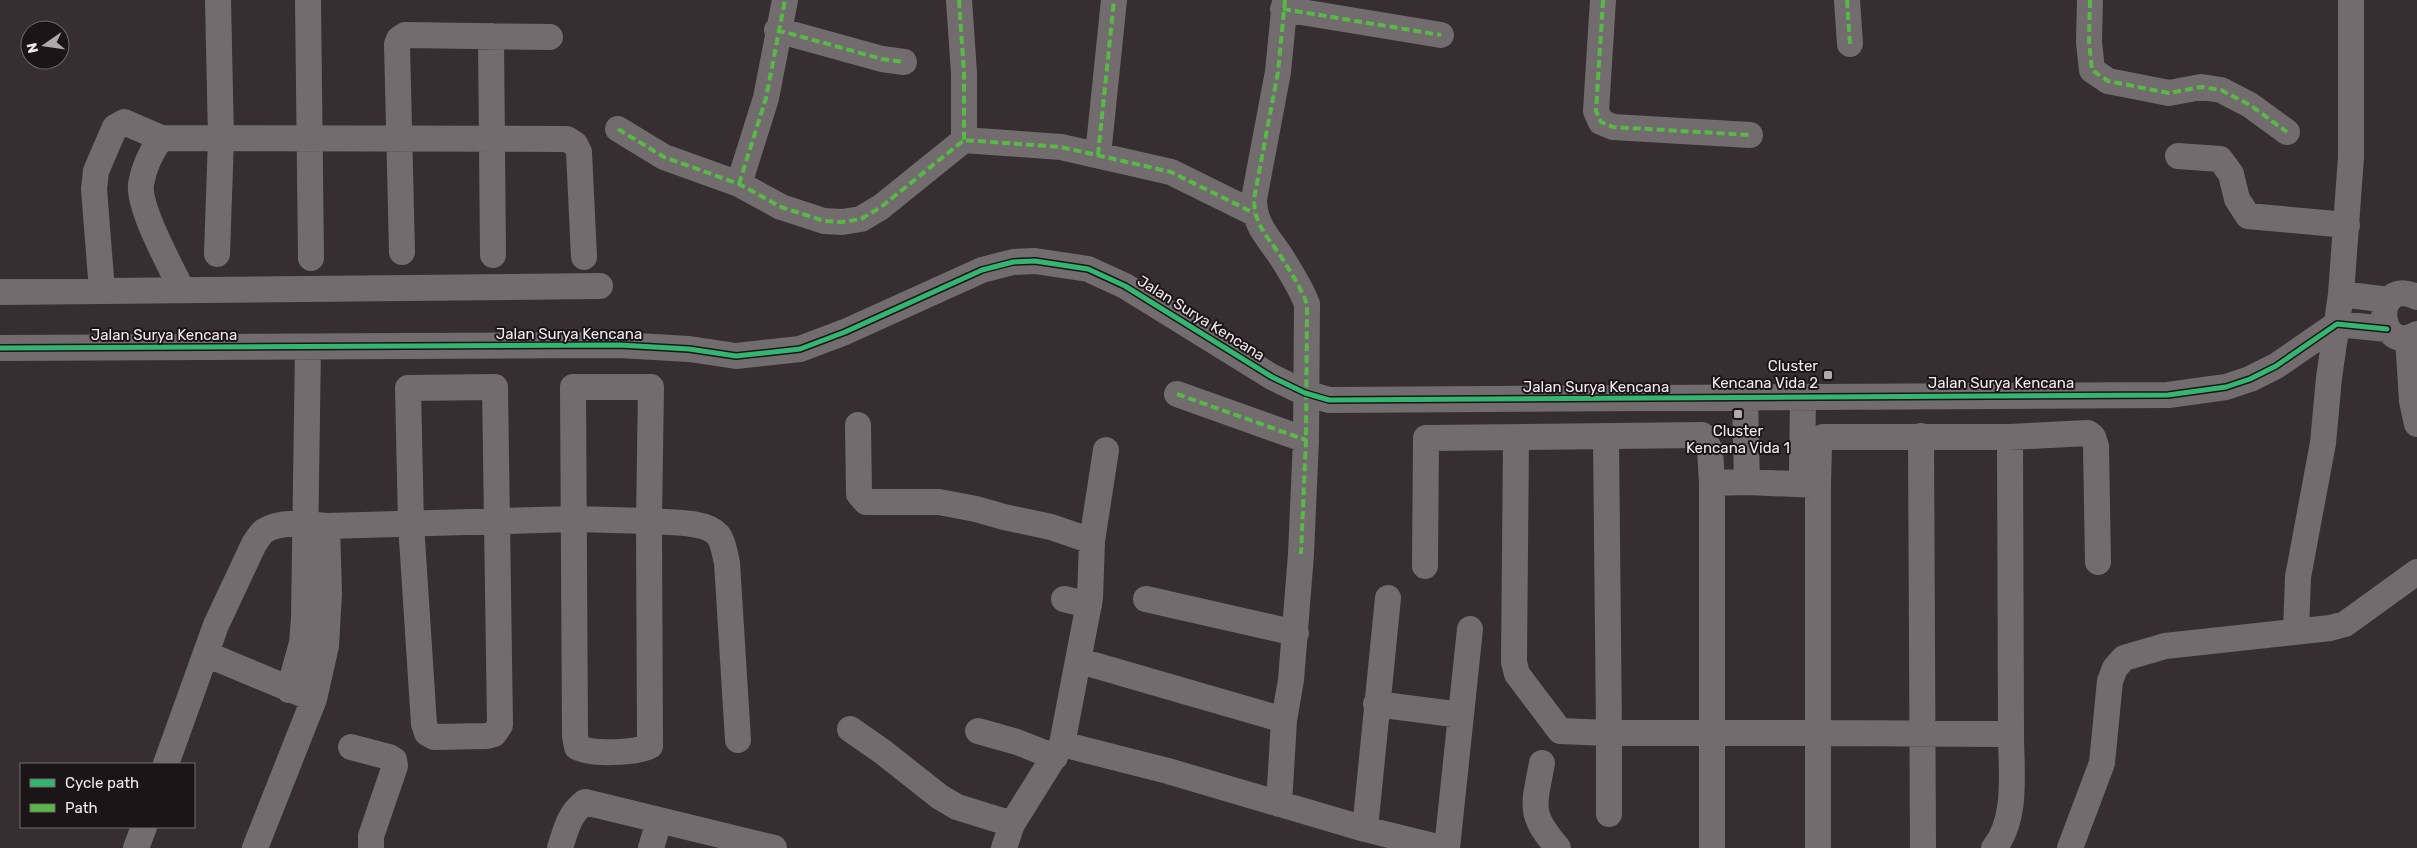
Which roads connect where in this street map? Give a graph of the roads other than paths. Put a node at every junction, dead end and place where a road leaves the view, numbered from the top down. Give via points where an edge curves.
1 (218, 0) edge
2 (308, 0) edge
3 (785, 0) edge
4 (959, 0) edge
5 (1110, 0) edge
6 (1603, 0) edge
7 (1847, 0) edge
8 (2090, 0) edge
9 (2351, 0) edge
10 (1284, 4) edge
11 (777, 30) junction
12 (1441, 35) dead end
13 (491, 36) junction
14 (550, 37) dead end
15 (1850, 44) dead end
16 (904, 62) dead end
17 (618, 129) dead end
18 (2287, 132) dead end
19 (1750, 135) dead end
20 (161, 138) junction
21 (221, 138) junction
22 (311, 139) junction
23 (400, 139) junction
24 (492, 139) junction
25 (964, 140) junction
26 (1098, 155) junction
27 (2178, 156) dead end
28 (739, 184) junction
29 (1254, 213) junction
30 (2347, 225) junction
31 (402, 252) dead end
32 (217, 254) dead end
33 (494, 255) dead end
34 (584, 257) dead end
35 (311, 258) dead end
36 (600, 286) dead end
37 (182, 290) junction
38 (102, 291) junction
39 (0, 292) edge
40 (2341, 294) junction
41 (2417, 297) edge
42 (2389, 300) junction
43 (2337, 324) junction
44 (2404, 333) edge
45 (308, 347) junction
46 (0, 348) edge
47 (1305, 393) junction
48 (1177, 394) dead end
49 (1803, 398) junction
50 (1745, 399) junction
51 (2417, 424) edge
52 (858, 425) dead end
53 (1921, 436) junction
54 (2010, 437) junction
55 (1606, 438) junction
56 (1516, 439) junction
57 (1306, 440) junction
58 (1106, 450) dead end
59 (1712, 482) junction
60 (1747, 482) junction
61 (1810, 485) junction
62 (574, 519) junction
63 (496, 521) junction
64 (649, 521) junction
65 (411, 524) junction
66 (316, 525) junction
67 (1092, 541) junction
68 (2098, 562) dead end
69 (1425, 566) dead end
70 (2410, 576) edge
71 (1388, 598) dead end
72 (1146, 599) dead end
73 (1470, 629) dead end
74 (2296, 631) junction
75 (1296, 633) junction
76 (206, 654) junction
77 (1094, 665) dead end
78 (289, 690) junction
79 (314, 699) junction
80 (1376, 704) junction
81 (1461, 715) junction
82 (1284, 720) junction
83 (850, 730) dead end
84 (978, 731) dead end
85 (1609, 733) junction
86 (1711, 733) junction
87 (1818, 733) junction
88 (1921, 734) junction
89 (2011, 734) junction
90 (738, 740) dead end
91 (351, 747) dead end
92 (1058, 750) junction
93 (166, 763) edge
94 (1542, 763) dead end
95 (1279, 804) junction
96 (1609, 814) dead end
97 (659, 821) junction
98 (144, 828) edge
99 (1365, 829) junction
100 (1008, 836) edge
101 (747, 845) edge
102 (136, 848) edge
103 (255, 848) edge
104 (371, 848) edge
105 (560, 848) edge
106 (651, 848) edge
107 (774, 848) edge
108 (1442, 848) edge
109 (1447, 848) edge
110 (1558, 848) edge
111 (1712, 848) edge
112 (1818, 848) edge
113 (1923, 848) edge
114 (1994, 848) edge
115 (2070, 848) edge

1 - 21 street
2 - 22 street
3 - 11 street
4 - 25 street
5 - 26 street
6 - 19 street via 1596,111 1601,122 1613,127
7 - 15 street
8 - 18 street via 2092,70 2098,75 2108,81 2169,93 2201,87 2221,90
9 - 30 street via 2351,157
10 - 12 street
10 - 29 street via 1278,72
11 - 16 street
11 - 28 street via 766,98
13 - 14 street
13 - 23 street via 405,35 399,39
13 - 24 street
17 - 28 street via 664,158
20 - 21 street
20 - 37 street via 150,154 141,186 146,212
20 - 38 street via 124,122 118,124 96,171 94,189
21 - 22 street
21 - 32 street
22 - 23 street
22 - 35 street
23 - 24 street
23 - 31 street
24 - 33 street
24 - 34 street via 567,140 575,144 579,152
25 - 26 street via 1061,146
25 - 28 street via 861,219 824,221 781,207
26 - 29 street via 1172,172
27 - 30 street via 2220,159 2231,174 2237,199 2248,216
29 - 47 street via 1259,226 1302,290 1307,304
30 - 40 street
36 - 37 street
37 - 38 street
38 - 39 street
40 - 42 street
40 - 43 street
41 - 42 street via 2402,293
42 - 44 street via 2383,314
43 - 44 street
43 - 49 street, Jalan Surya Kencana via 2276,366 2250,379 2168,395
43 - 74 street via 2324,443 2298,576
44 - 51 street
45 - 46 street, Jalan Surya Kencana
45 - 47 street, Jalan Surya Kencana via 619,345 758,356 800,349 845,332 982,270 1013,262 1035,261 1088,270 1125,286 1272,377
45 - 66 street
47 - 50 street, Jalan Surya Kencana via 1329,400 1369,402
47 - 57 street
48 - 57 street
49 - 50 street, Jalan Surya Kencana
49 - 61 street
50 - 60 street
52 - 67 street via 859,494 866,502 939,502 1051,527
53 - 54 street
53 - 61 street via 1823,437
53 - 88 street
54 - 68 street via 2088,433 2094,437
54 - 89 street
55 - 56 street
55 - 59 street via 1702,435 1710,450
55 - 85 street
56 - 69 street via 1426,438
56 - 85 street via 1514,662 1517,674 1560,731
57 - 75 street
58 - 67 street
59 - 60 street
59 - 86 street
60 - 61 street
61 - 87 street
62 - 63 street
62 - 64 street
62 - 64 street via 573,387 650,387
62 - 64 street via 574,736 577,747 585,751 641,750 650,746
63 - 65 street
63 - 65 street via 495,387 408,388
63 - 65 street via 500,726 494,734 486,736 434,737 427,733
64 - 90 street via 703,525 717,534 724,548
65 - 66 street
66 - 76 street via 274,526 262,532 220,616
66 - 78 street via 302,643
66 - 79 street via 329,593 326,646
67 - 92 street via 1076,602
70 - 74 street via 2345,624
71 - 80 street
72 - 75 street
73 - 81 street
74 - 115 street via 2165,646 2124,658 2110,681 2102,763
75 - 82 street
76 - 78 street
76 - 93 street
77 - 82 street
78 - 79 street
79 - 103 street
80 - 81 street
80 - 99 street
81 - 109 street
82 - 95 street
83 - 100 street via 884,752 940,797
84 - 92 street
85 - 86 street
85 - 96 street
86 - 87 street
86 - 111 street
87 - 88 street
87 - 112 street
88 - 89 street
88 - 113 street
89 - 114 street via 2011,801 2002,838
91 - 104 street via 394,760 395,766 371,836
92 - 95 street via 1168,771
92 - 100 street
94 - 110 street via 1535,805 1537,819
95 - 99 street
97 - 101 street
97 - 105 street via 585,802 568,822
97 - 106 street
98 - 102 street
99 - 108 street
101 - 107 street

